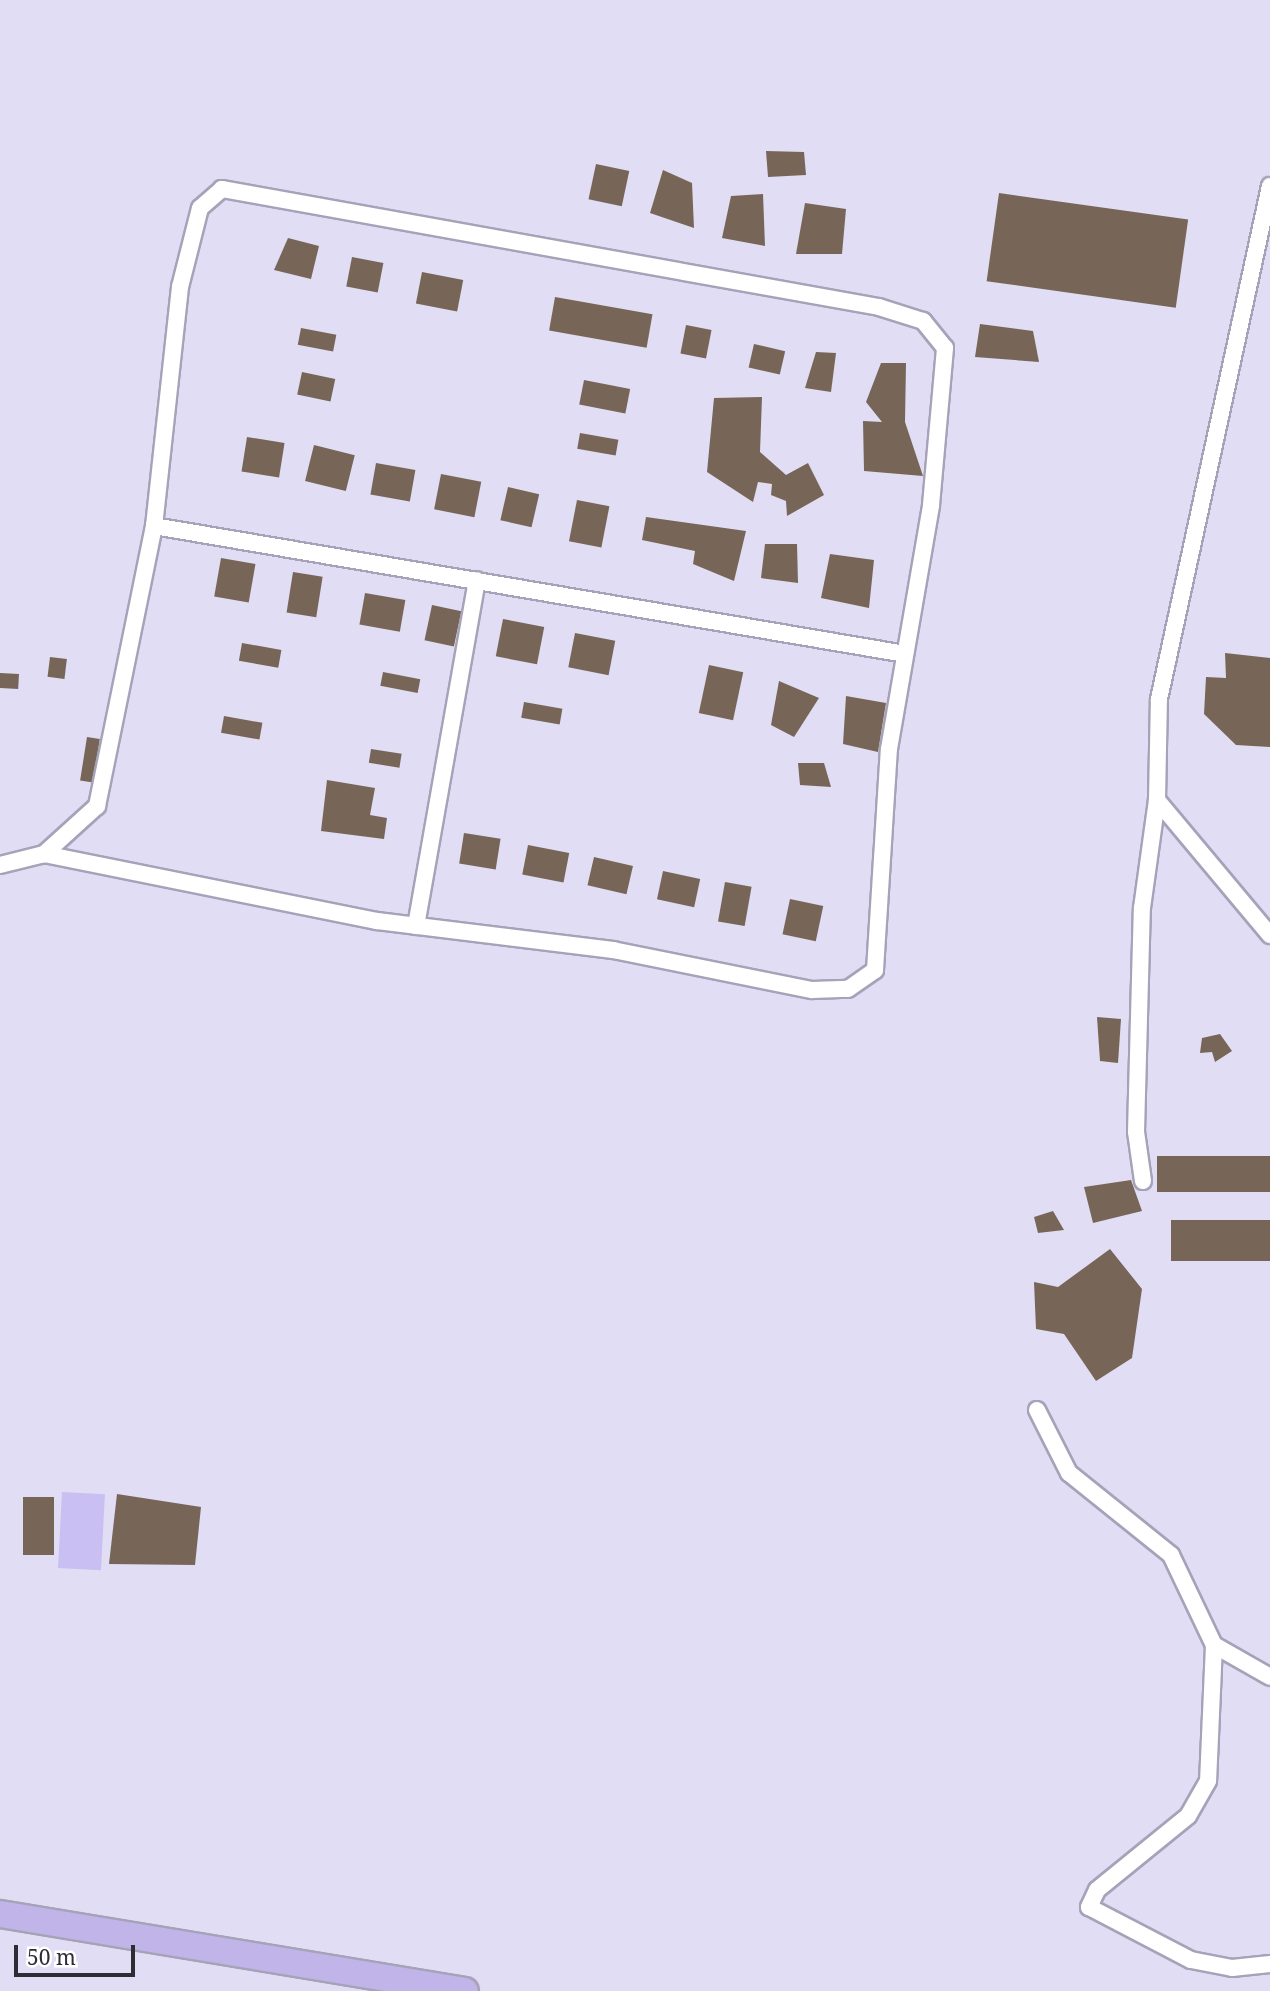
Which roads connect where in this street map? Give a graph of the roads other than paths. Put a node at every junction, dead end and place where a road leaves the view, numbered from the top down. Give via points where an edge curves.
1 (1270, 186) edge
2 (153, 526) junction
3 (477, 580) junction
4 (905, 654) junction
5 (1157, 800) junction
6 (44, 854) junction
7 (0, 865) edge
8 (416, 926) junction
9 (1270, 935) edge
10 (1143, 1181) dead end
11 (1037, 1410) dead end
12 (1214, 1645) junction
13 (1270, 1677) edge
14 (0, 1914) edge
15 (1270, 1964) edge
16 (465, 1991) edge

1 - 5 street via 1159,699
2 - 3 street
2 - 4 street via 180,286 200,208 222,189 879,307 923,321 945,348 931,505
2 - 6 street via 97,806
3 - 4 street
3 - 8 street
4 - 8 street via 889,748 875,970 848,989 812,990 613,950
5 - 9 street
5 - 10 street via 1142,908 1136,1132
6 - 7 street
6 - 8 street
11 - 12 street via 1069,1473 1171,1555
12 - 13 street
12 - 15 street via 1208,1781 1188,1816 1097,1890 1089,1907 1191,1960 1233,1968
14 - 16 main road

